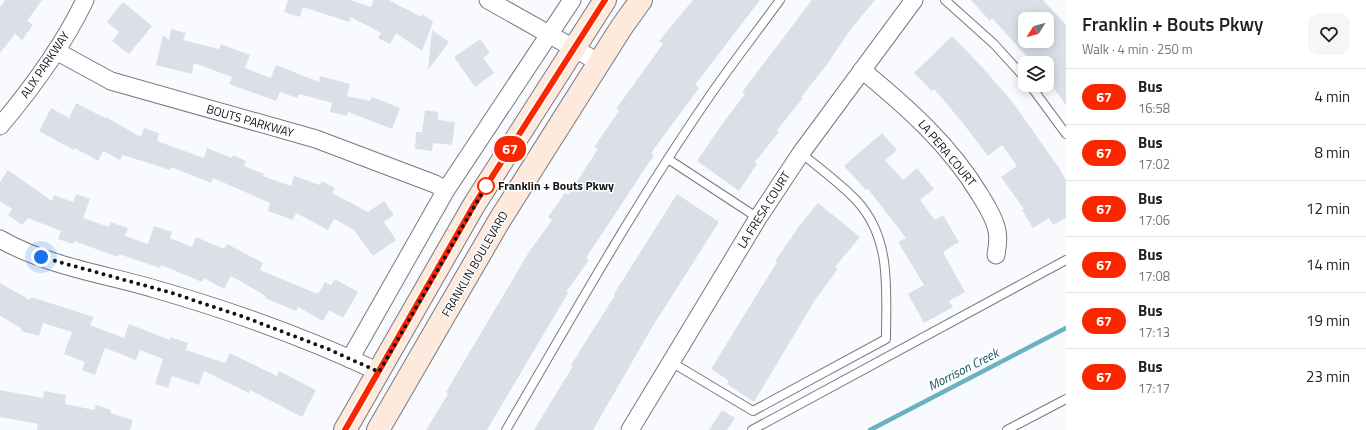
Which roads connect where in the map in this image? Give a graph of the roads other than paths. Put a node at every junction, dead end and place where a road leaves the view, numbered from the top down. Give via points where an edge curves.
1 (85, 0) edge
2 (488, 0) edge
3 (572, 0) edge
4 (605, 0) edge
5 (641, 0) edge
6 (780, 0) edge
7 (914, 0) edge
8 (945, 0) edge
9 (549, 33) junction
10 (574, 47) junction
11 (56, 51) junction
12 (600, 63) junction
13 (862, 70) junction
14 (1018, 71) edge
15 (1035, 92) edge
16 (0, 126) edge
17 (1066, 134) edge
18 (801, 153) junction
19 (668, 159) junction
20 (446, 190) junction
21 (758, 218) junction
22 (0, 239) edge
23 (996, 255) dead end
24 (1066, 260) edge
25 (350, 359) junction
26 (671, 362) junction
27 (379, 372) junction
28 (1066, 399) edge
29 (345, 430) edge
30 (378, 430) edge
31 (506, 430) edge
32 (630, 430) edge
33 (752, 430) edge
34 (1007, 430) edge

1 - 11 street, ALIX PARKWAY
2 - 9 street
3 - 9 street
4 - 10 main road
5 - 12 main road, FRANKLIN BOULEVARD
6 - 19 lane via 707,100
7 - 13 street, LA FRESA COURT
8 - 14 lane
9 - 10 street
9 - 20 street
10 - 12 street
10 - 27 main road via 474,205
11 - 16 street, ALIX PARKWAY
11 - 20 street, BOUTS PARKWAY via 111,81 316,140
12 - 30 main road, FRANKLIN BOULEVARD via 499,221
13 - 18 street, LA FRESA COURT
13 - 23 street, LA PERA COURT via 901,101 929,128 976,188 988,207 997,230
15 - 17 lane
18 - 21 street, LA FRESA COURT
18 - 26 lane via 856,200 877,230 886,266 886,339 753,410
19 - 21 lane
19 - 31 lane
20 - 25 street
21 - 26 street, LA FRESA COURT
22 - 25 street via 53,261 244,317
24 - 33 lane
25 - 27 street
26 - 32 street, LA FRESA COURT
27 - 29 main road
28 - 34 lane

